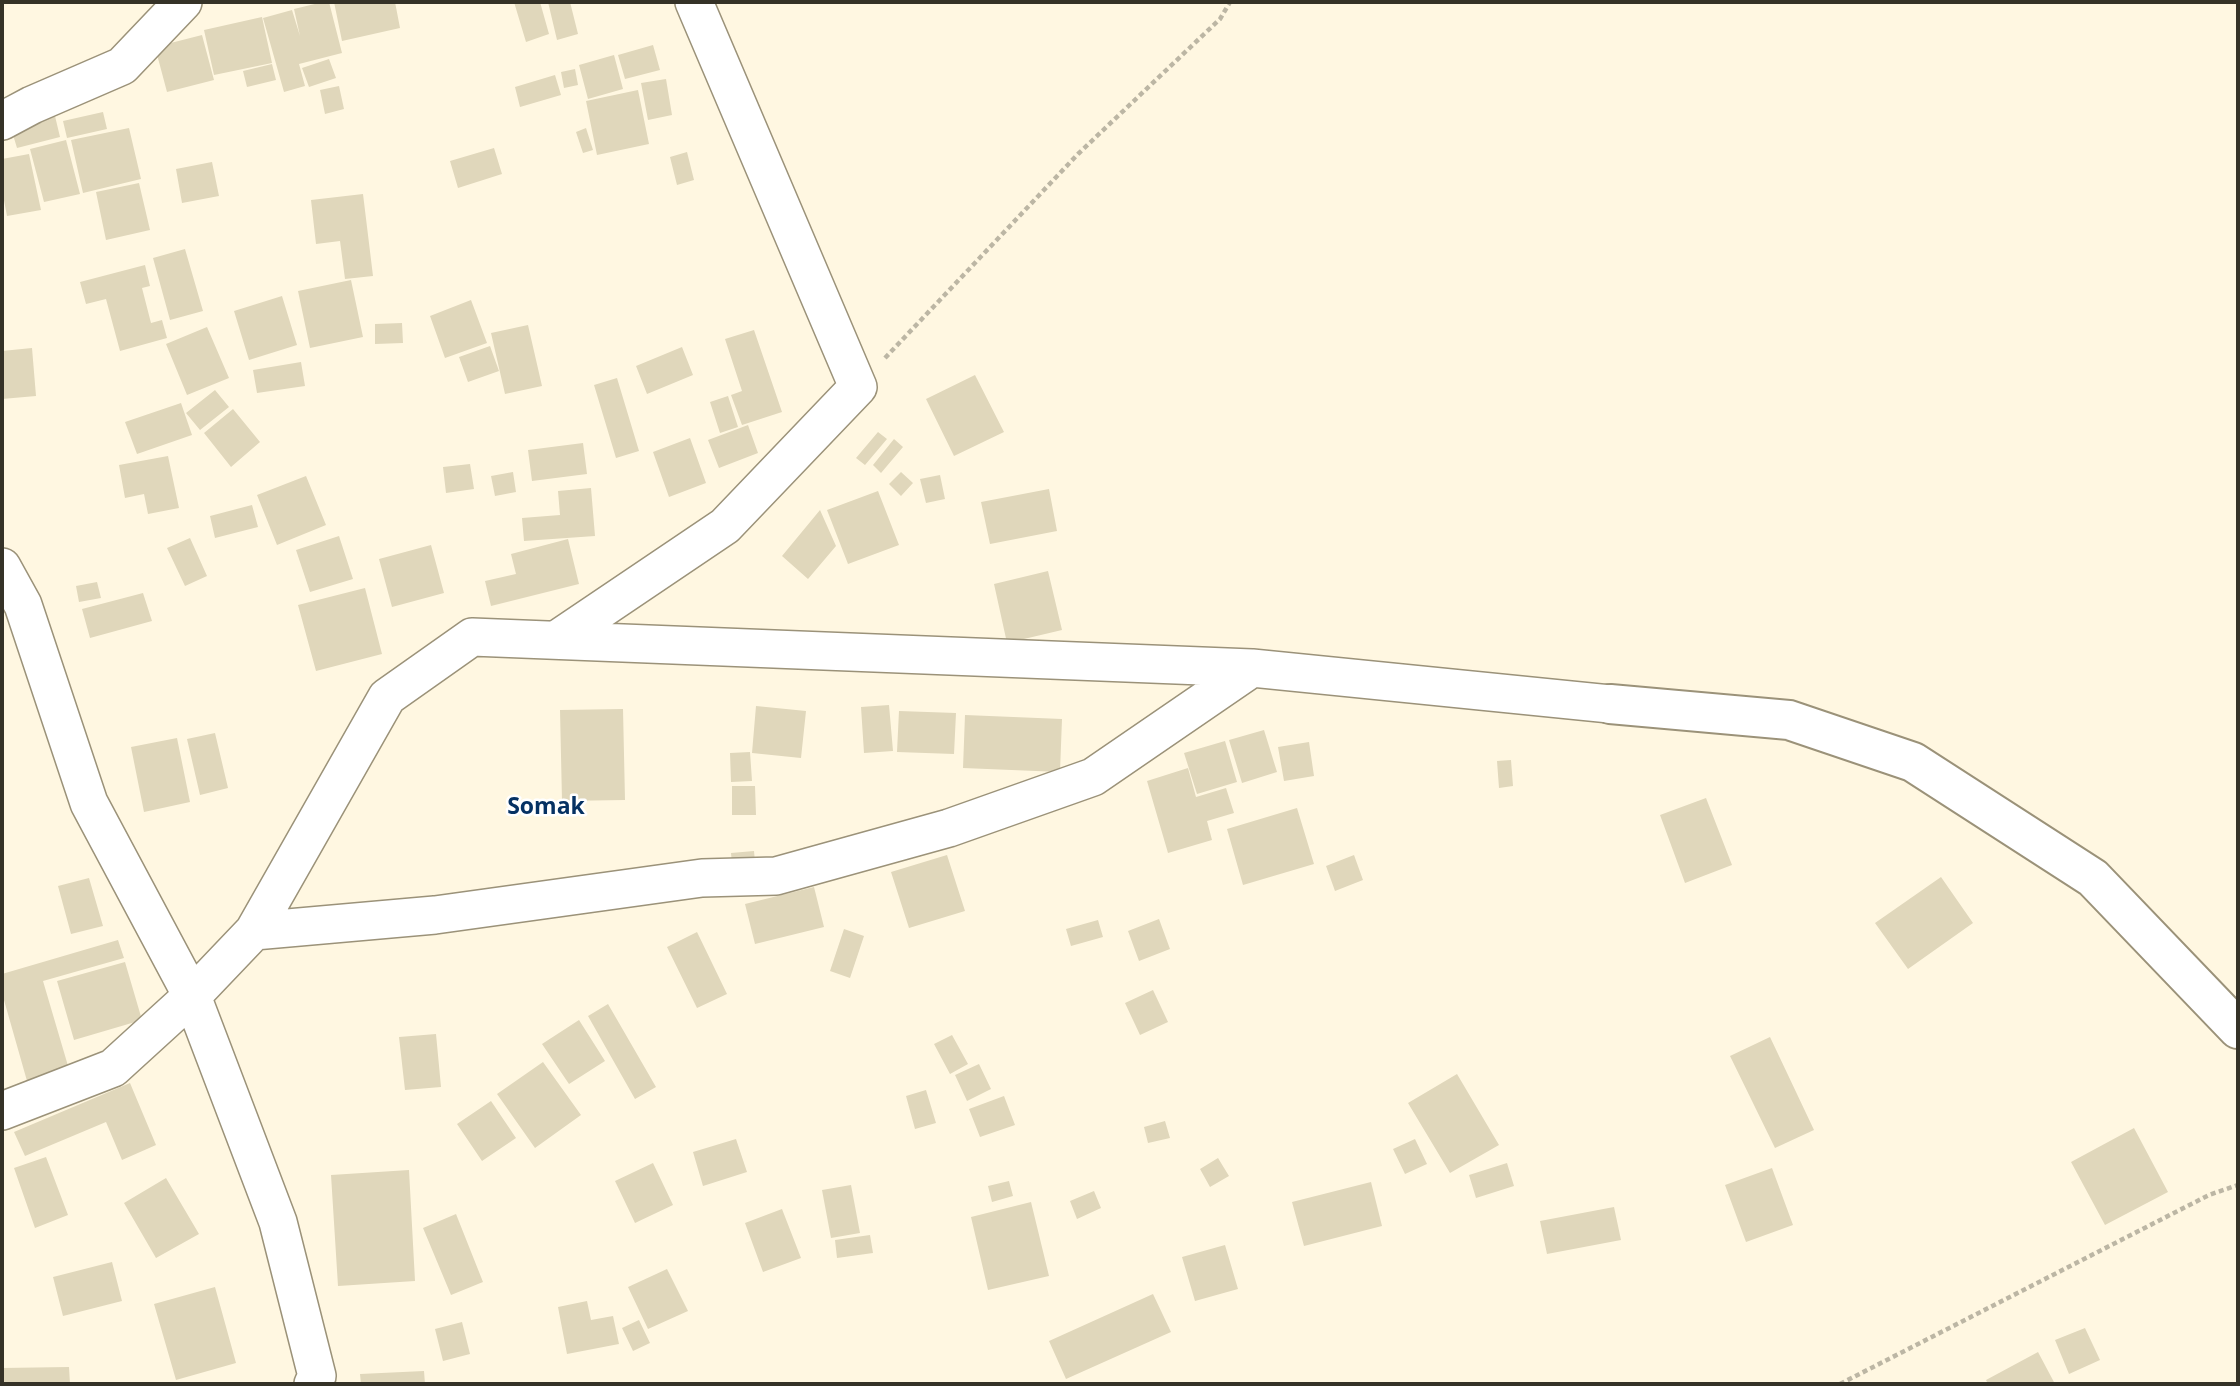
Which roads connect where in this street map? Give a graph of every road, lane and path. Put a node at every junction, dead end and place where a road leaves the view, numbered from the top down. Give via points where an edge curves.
1 (183, 2) edge
2 (694, 2) edge
3 (1230, 2) edge
4 (2, 121) edge
5 (858, 387) junction
6 (2, 567) edge
7 (556, 640) junction
8 (1252, 668) junction
9 (1611, 704) joint
10 (254, 931) junction
11 (192, 996) junction
12 (2238, 1029) edge
13 (2, 1111) edge
14 (2238, 1185) edge
15 (313, 1384) edge
16 (1840, 1384) edge

1 - 4 street via 122,66
2 - 5 street
3 - 5 path via 1220,19 1078,154
5 - 7 street via 725,526
6 - 11 street via 23,605 89,803
7 - 8 street
7 - 10 street via 472,637 387,697
8 - 9 street
8 - 10 street via 1093,776 949,828 776,876 702,878 435,915
9 - 12 street via 1789,720 1913,762 2093,878
10 - 11 street
11 - 13 street via 113,1068
11 - 15 street via 278,1222 317,1376
14 - 16 path via 2209,1195

